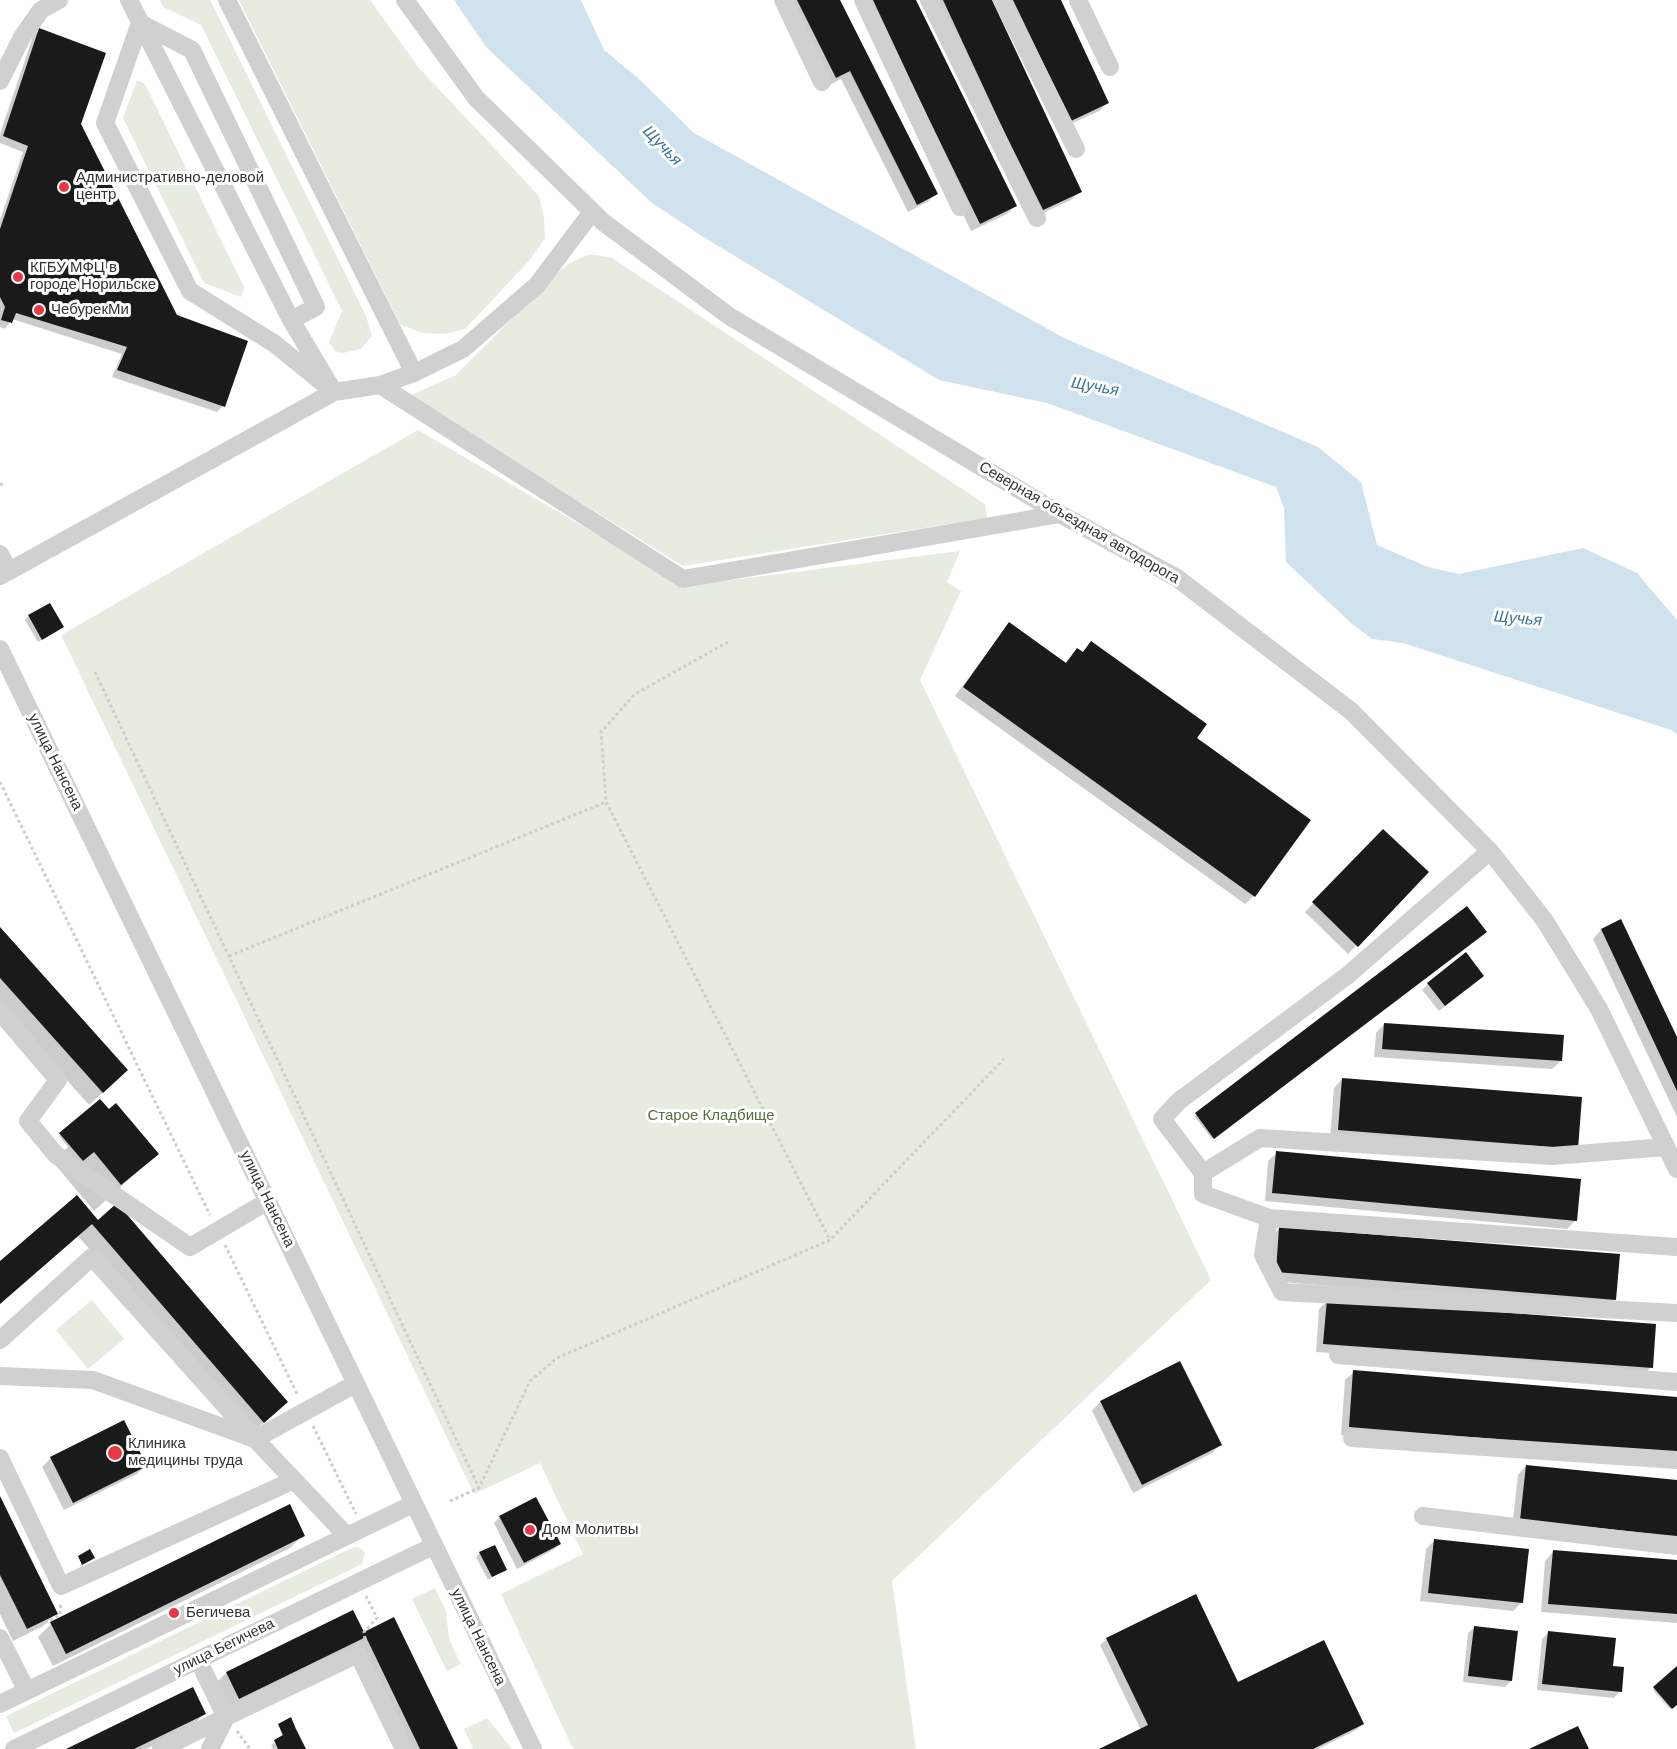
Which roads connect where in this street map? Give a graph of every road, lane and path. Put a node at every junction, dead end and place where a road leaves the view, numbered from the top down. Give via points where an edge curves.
1 (59, 0) edge
2 (129, 0) edge
3 (227, 0) edge
4 (405, 0) edge
5 (783, 0) edge
6 (863, 0) edge
7 (930, 0) edge
8 (1002, 0) edge
9 (1078, 0) edge
10 (140, 23) junction
11 (1110, 67) dead end
12 (0, 79) edge
13 (822, 82) dead end
14 (1076, 149) dead end
15 (960, 207) dead end
16 (592, 212) junction
17 (1037, 218) dead end
18 (291, 320) junction
19 (414, 373) junction
20 (380, 385) junction
21 (334, 392) junction
22 (1060, 514) junction
23 (0, 554) edge
24 (4, 573) edge
25 (728, 642) dead end
26 (0, 649) edge
27 (95, 672) dead end
28 (0, 782) edge
29 (606, 802) junction
30 (1490, 851) junction
31 (229, 956) junction
32 (0, 1012) edge
33 (1004, 1059) dead end
34 (1666, 1147) junction
35 (1677, 1169) edge
36 (1203, 1173) junction
37 (268, 1201) junction
38 (1269, 1218) junction
39 (218, 1230) junction
40 (830, 1240) junction
41 (1677, 1247) edge
42 (1677, 1313) edge
43 (0, 1340) edge
44 (1338, 1355) dead end
45 (0, 1376) edge
46 (1677, 1382) edge
47 (356, 1384) junction
48 (306, 1412) junction
49 (1352, 1438) dead end
50 (255, 1439) junction
51 (0, 1458) edge
52 (1677, 1460) edge
53 (294, 1480) junction
54 (479, 1488) junction
55 (450, 1501) dead end
56 (413, 1504) junction
57 (1423, 1516) dead end
58 (357, 1517) dead end
59 (346, 1536) junction
60 (434, 1546) junction
61 (1677, 1546) edge
62 (62, 1586) junction
63 (366, 1596) dead end
64 (1, 1642) edge
65 (358, 1654) junction
66 (198, 1660) junction
67 (27, 1691) junction
68 (0, 1704) edge
69 (226, 1717) junction
70 (14, 1749) edge
71 (161, 1749) edge
72 (210, 1749) edge
73 (404, 1749) edge
74 (533, 1749) edge

1 - 12 street via 41,10
2 - 10 street
3 - 19 street
4 - 16 street, Северная объездная автодорога via 477,98
5 - 13 street
6 - 15 street
7 - 17 street
8 - 14 street
9 - 11 street
10 - 18 street
10 - 18 street via 192,50 316,307
10 - 21 street via 105,123 190,291 275,344
16 - 19 street via 537,285 463,349
16 - 22 street, Северная объездная автодорога via 729,316
18 - 21 street
19 - 20 street
20 - 21 street
20 - 22 street via 683,579
21 - 24 street
22 - 30 street, Северная объездная автодорога via 1177,578 1351,711
23 - 24 street
25 - 29 path via 635,694 601,732
26 - 37 street, улица Нансена
27 - 31 path
28 - 39 path
29 - 31 path
29 - 40 path
30 - 34 street, Северная объездная автодорога via 1545,921 1599,1010
30 - 36 street via 1348,975 1179,1101 1162,1119
31 - 54 path
32 - 39 street via 58,1080 28,1121 56,1155 190,1247
33 - 40 path
34 - 35 street, Северная объездная автодорога
34 - 36 street via 1552,1156 1260,1138
36 - 38 street via 1203,1194
37 - 39 street
37 - 47 street, улица Нансена
38 - 41 street
38 - 42 street via 1263,1255 1282,1292
39 - 48 path
40 - 54 path via 557,1358 530,1381
43 - 50 street via 92,1257
44 - 46 street
45 - 50 street via 93,1380
47 - 48 street
47 - 56 street, улица Нансена
48 - 50 street
48 - 58 path
49 - 52 street
50 - 53 street
51 - 62 street
53 - 59 street
53 - 62 street
54 - 55 path
56 - 59 street
56 - 60 street, улица Нансена
57 - 61 street
59 - 67 street
60 - 66 street, улица Бегичева
60 - 74 street, улица Нансена
62 - 64 path via 60,1615
63 - 65 path via 377,1618 364,1632 366,1637
64 - 67 street
65 - 69 street
65 - 73 street
66 - 69 street
66 - 70 street, улица Бегичева
67 - 68 street
69 - 71 street
69 - 72 street

